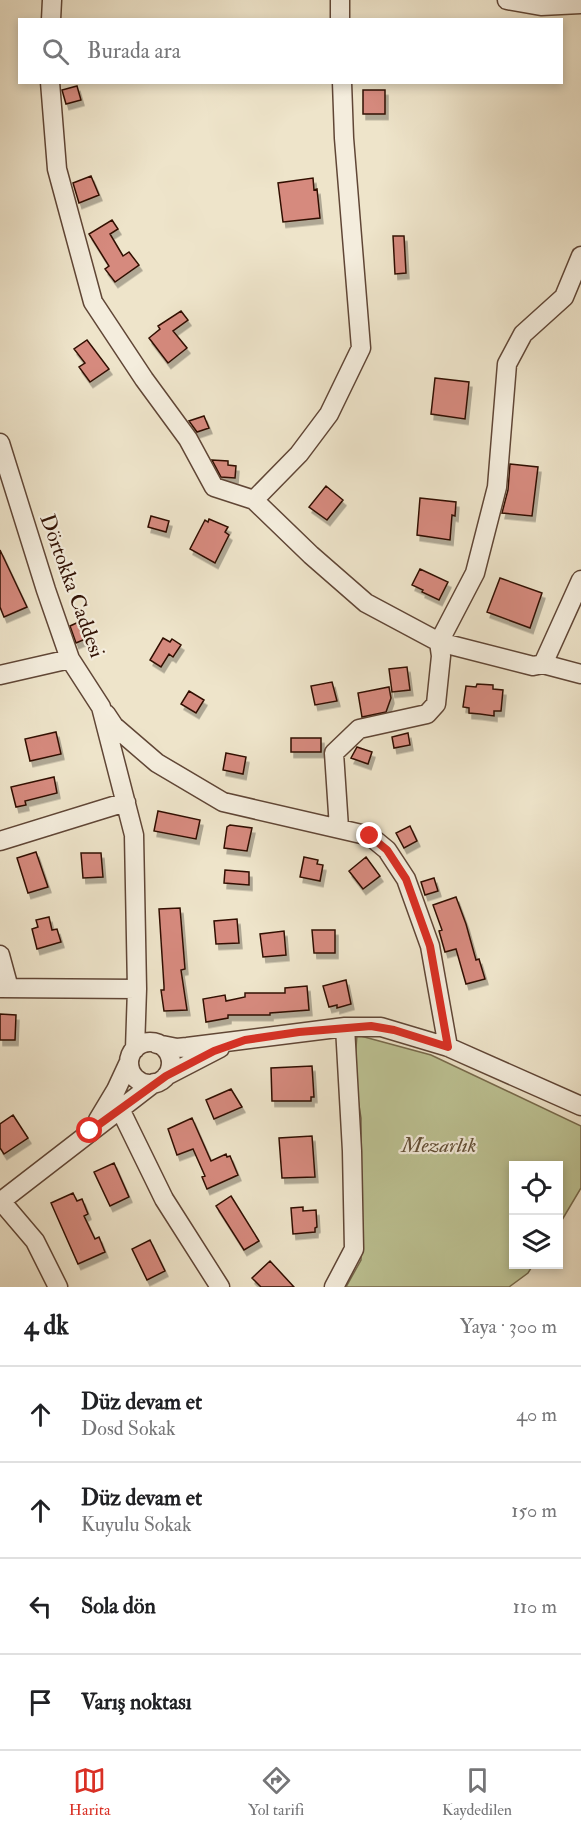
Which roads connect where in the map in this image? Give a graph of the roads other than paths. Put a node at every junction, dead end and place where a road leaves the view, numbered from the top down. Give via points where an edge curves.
1 (52, 0) edge
2 (340, 0) edge
3 (507, 0) edge
4 (581, 4) edge
5 (51, 18) edge
6 (340, 18) edge
7 (50, 84) edge
8 (342, 84) edge
9 (581, 255) edge
10 (1, 452) edge
11 (254, 500) junction
12 (581, 580) edge
13 (439, 642) junction
14 (70, 659) junction
15 (543, 664) junction
16 (581, 674) edge
17 (0, 675) edge
18 (102, 707) junction
19 (126, 802) junction
20 (339, 828) junction
21 (0, 841) edge
22 (0, 955) edge
23 (5, 988) edge
24 (137, 989) junction
25 (345, 1027) junction
26 (245, 1040) junction
27 (157, 1044) junction
28 (448, 1047) junction
29 (132, 1055) junction
30 (160, 1080) junction
31 (581, 1107) edge
32 (120, 1109) junction
33 (90, 1131) junction
34 (0, 1202) edge
35 (58, 1287) edge
36 (220, 1287) edge
37 (334, 1287) edge

1 - 5 street
2 - 6 street
3 - 4 street via 541,6
7 - 11 street via 57,169 93,302 188,439 214,487
8 - 11 street via 362,348 329,414 299,454
9 - 13 street via 564,297 523,334 507,364 497,487 475,573
10 - 14 street, Dörtokka Caddesi
11 - 13 street via 366,603
12 - 15 street
13 - 15 street via 533,666
13 - 20 street via 436,704 427,714 359,729 334,753
14 - 17 street
14 - 18 street, Dörtokka Caddesi
15 - 16 street
18 - 19 street, Dörtokka Caddesi
18 - 20 street via 114,726 157,763 223,802
19 - 21 street
19 - 24 street, Dörtokka Caddesi via 134,835
20 - 28 street via 370,836 387,850 406,879 430,946
22 - 23 street
23 - 24 street
24 - 27 street, Dörtokka Caddesi via 143,1020
24 - 29 street, Dörtokka Caddesi
25 - 26 street
25 - 28 street via 381,1027
25 - 37 street via 354,1249
26 - 27 street via 177,1048
26 - 30 street via 214,1051
27 - 29 street via 145,1043
27 - 30 street via 164,1047 171,1065
28 - 31 street
29 - 30 street via 131,1072 138,1080
29 - 33 street via 109,1103
30 - 32 street
32 - 33 street
32 - 36 street via 164,1199
33 - 34 street
34 - 35 street via 35,1241

